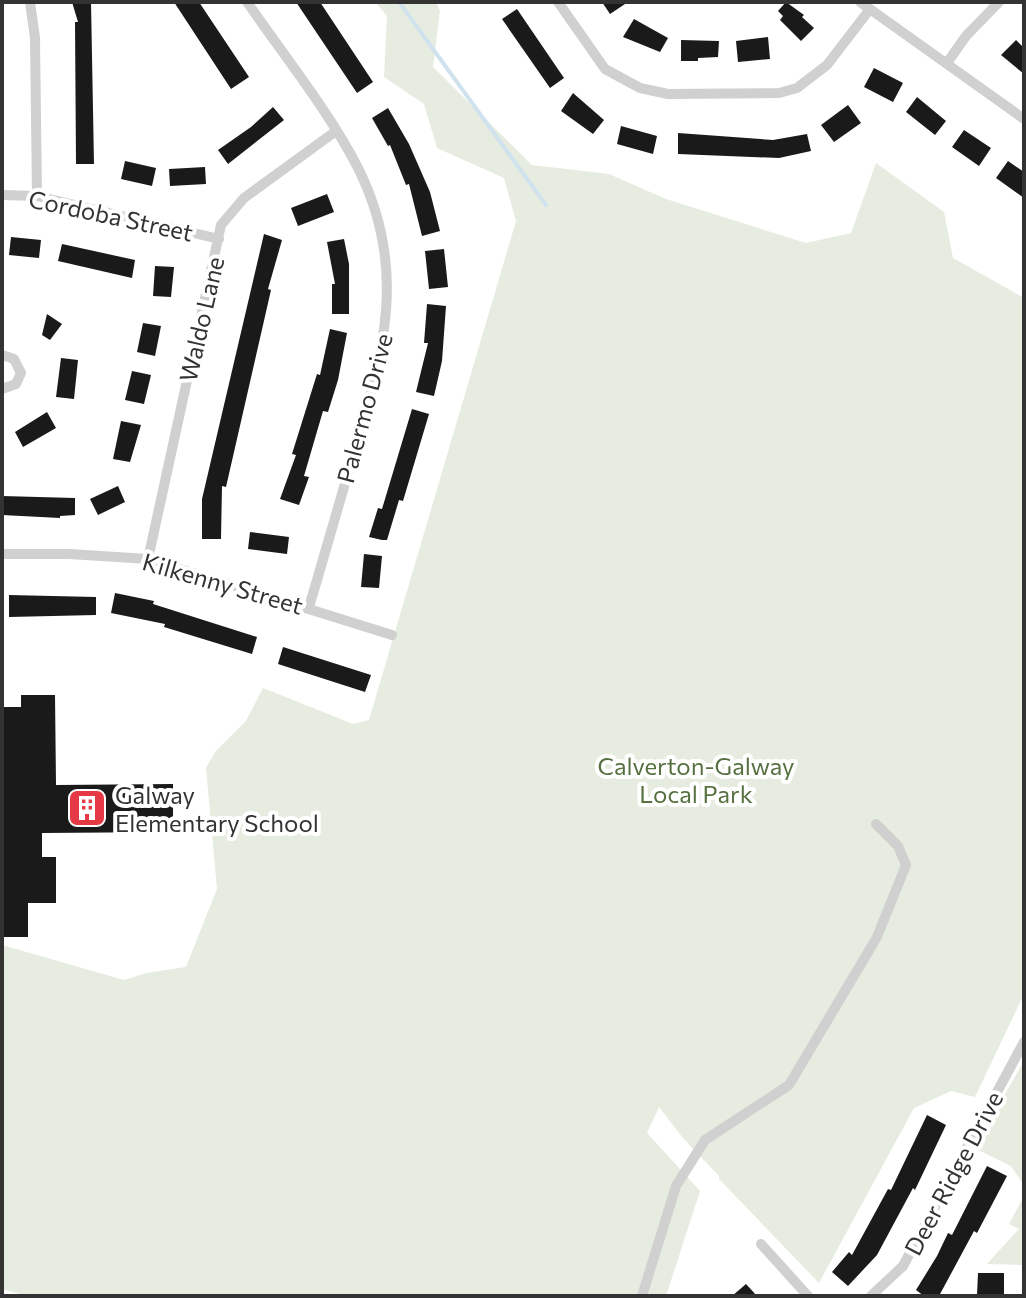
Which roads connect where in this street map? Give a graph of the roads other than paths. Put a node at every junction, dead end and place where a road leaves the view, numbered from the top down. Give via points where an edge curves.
1 (30, 2) edge
2 (247, 2) edge
3 (558, 2) edge
4 (999, 2) edge
5 (865, 6) edge
6 (947, 63) junction
7 (1024, 119) edge
8 (336, 131) junction
9 (2, 195) edge
10 (37, 196) junction
11 (219, 239) junction
12 (2, 355) edge
13 (2, 389) edge
14 (2, 554) edge
15 (148, 559) junction
16 (309, 607) junction
17 (392, 635) dead end
18 (876, 824) dead end
19 (1024, 1042) edge
20 (761, 1244) dead end
21 (642, 1296) edge
22 (808, 1296) edge
23 (871, 1296) edge

1 - 10 street
2 - 8 street, Palermo Drive
3 - 5 street via 605,69 640,88 668,94 779,93 797,88 827,65
4 - 6 street
5 - 6 street
6 - 7 street
8 - 11 street, Waldo Lane via 244,198 221,225
8 - 16 street, Palermo Drive via 380,222 388,317 378,371
9 - 10 street, Cordoba Street
10 - 11 street, Cordoba Street
11 - 15 street, Waldo Lane
12 - 13 street via 14,359 21,373 16,384
14 - 15 street, Kilkenny Street
15 - 16 street, Kilkenny Street
16 - 17 street, Kilkenny Street
18 - 21 street via 898,846 906,865 877,937 789,1085 705,1140 676,1186
19 - 23 street, Deer Ridge Drive via 903,1266
20 - 22 street

